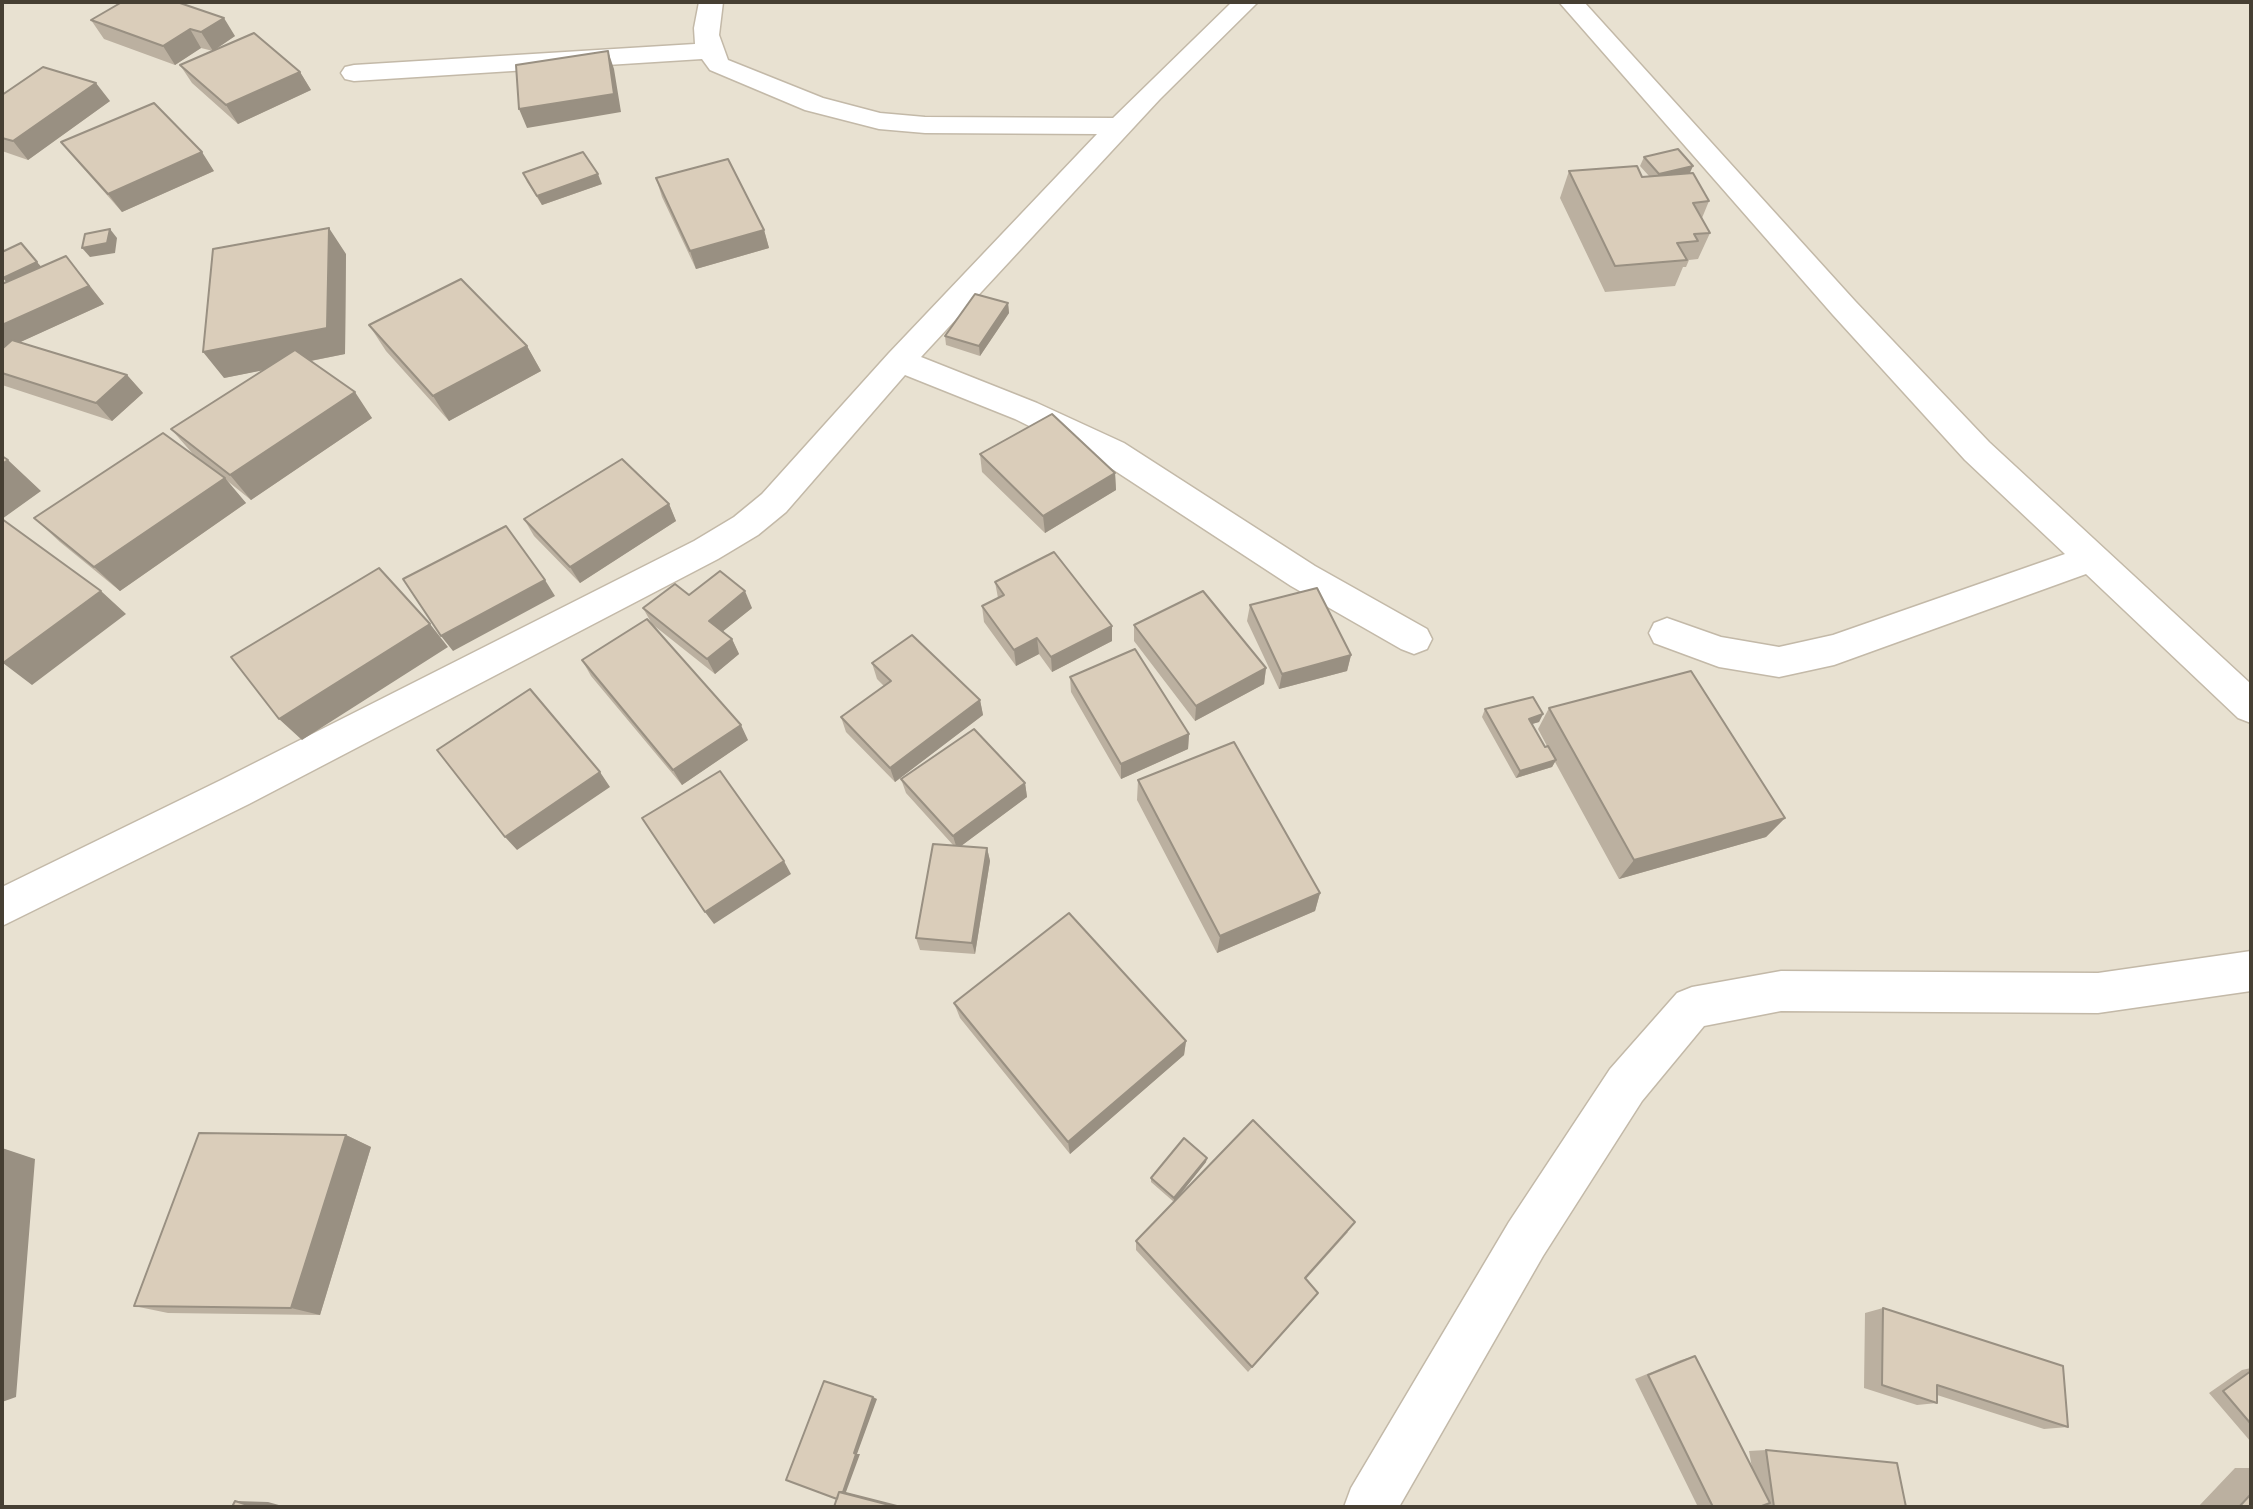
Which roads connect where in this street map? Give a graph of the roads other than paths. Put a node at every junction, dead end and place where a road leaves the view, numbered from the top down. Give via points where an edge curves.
1 (711, 2) edge
2 (1246, 2) edge
3 (1571, 2) edge
4 (709, 51) junction
5 (354, 72) dead end
6 (1121, 125) junction
7 (900, 361) junction
8 (2091, 559) junction
9 (1667, 633) dead end
10 (1414, 639) dead end
11 (2251, 707) edge
12 (2, 907) edge
13 (2251, 971) edge
14 (1370, 1507) edge

1 - 4 street via 704,34
2 - 6 street
3 - 8 street via 1872,339 1977,451
4 - 5 street
4 - 6 street via 719,65 744,77 814,104 879,121
6 - 7 street
7 - 10 street via 1026,411 1112,452 1303,576
7 - 12 street via 774,503 746,526 247,786
8 - 9 street via 1834,650 1779,662 1719,652
8 - 11 street
13 - 14 street via 2098,993 1781,991 1692,1008 1626,1085 1526,1239

